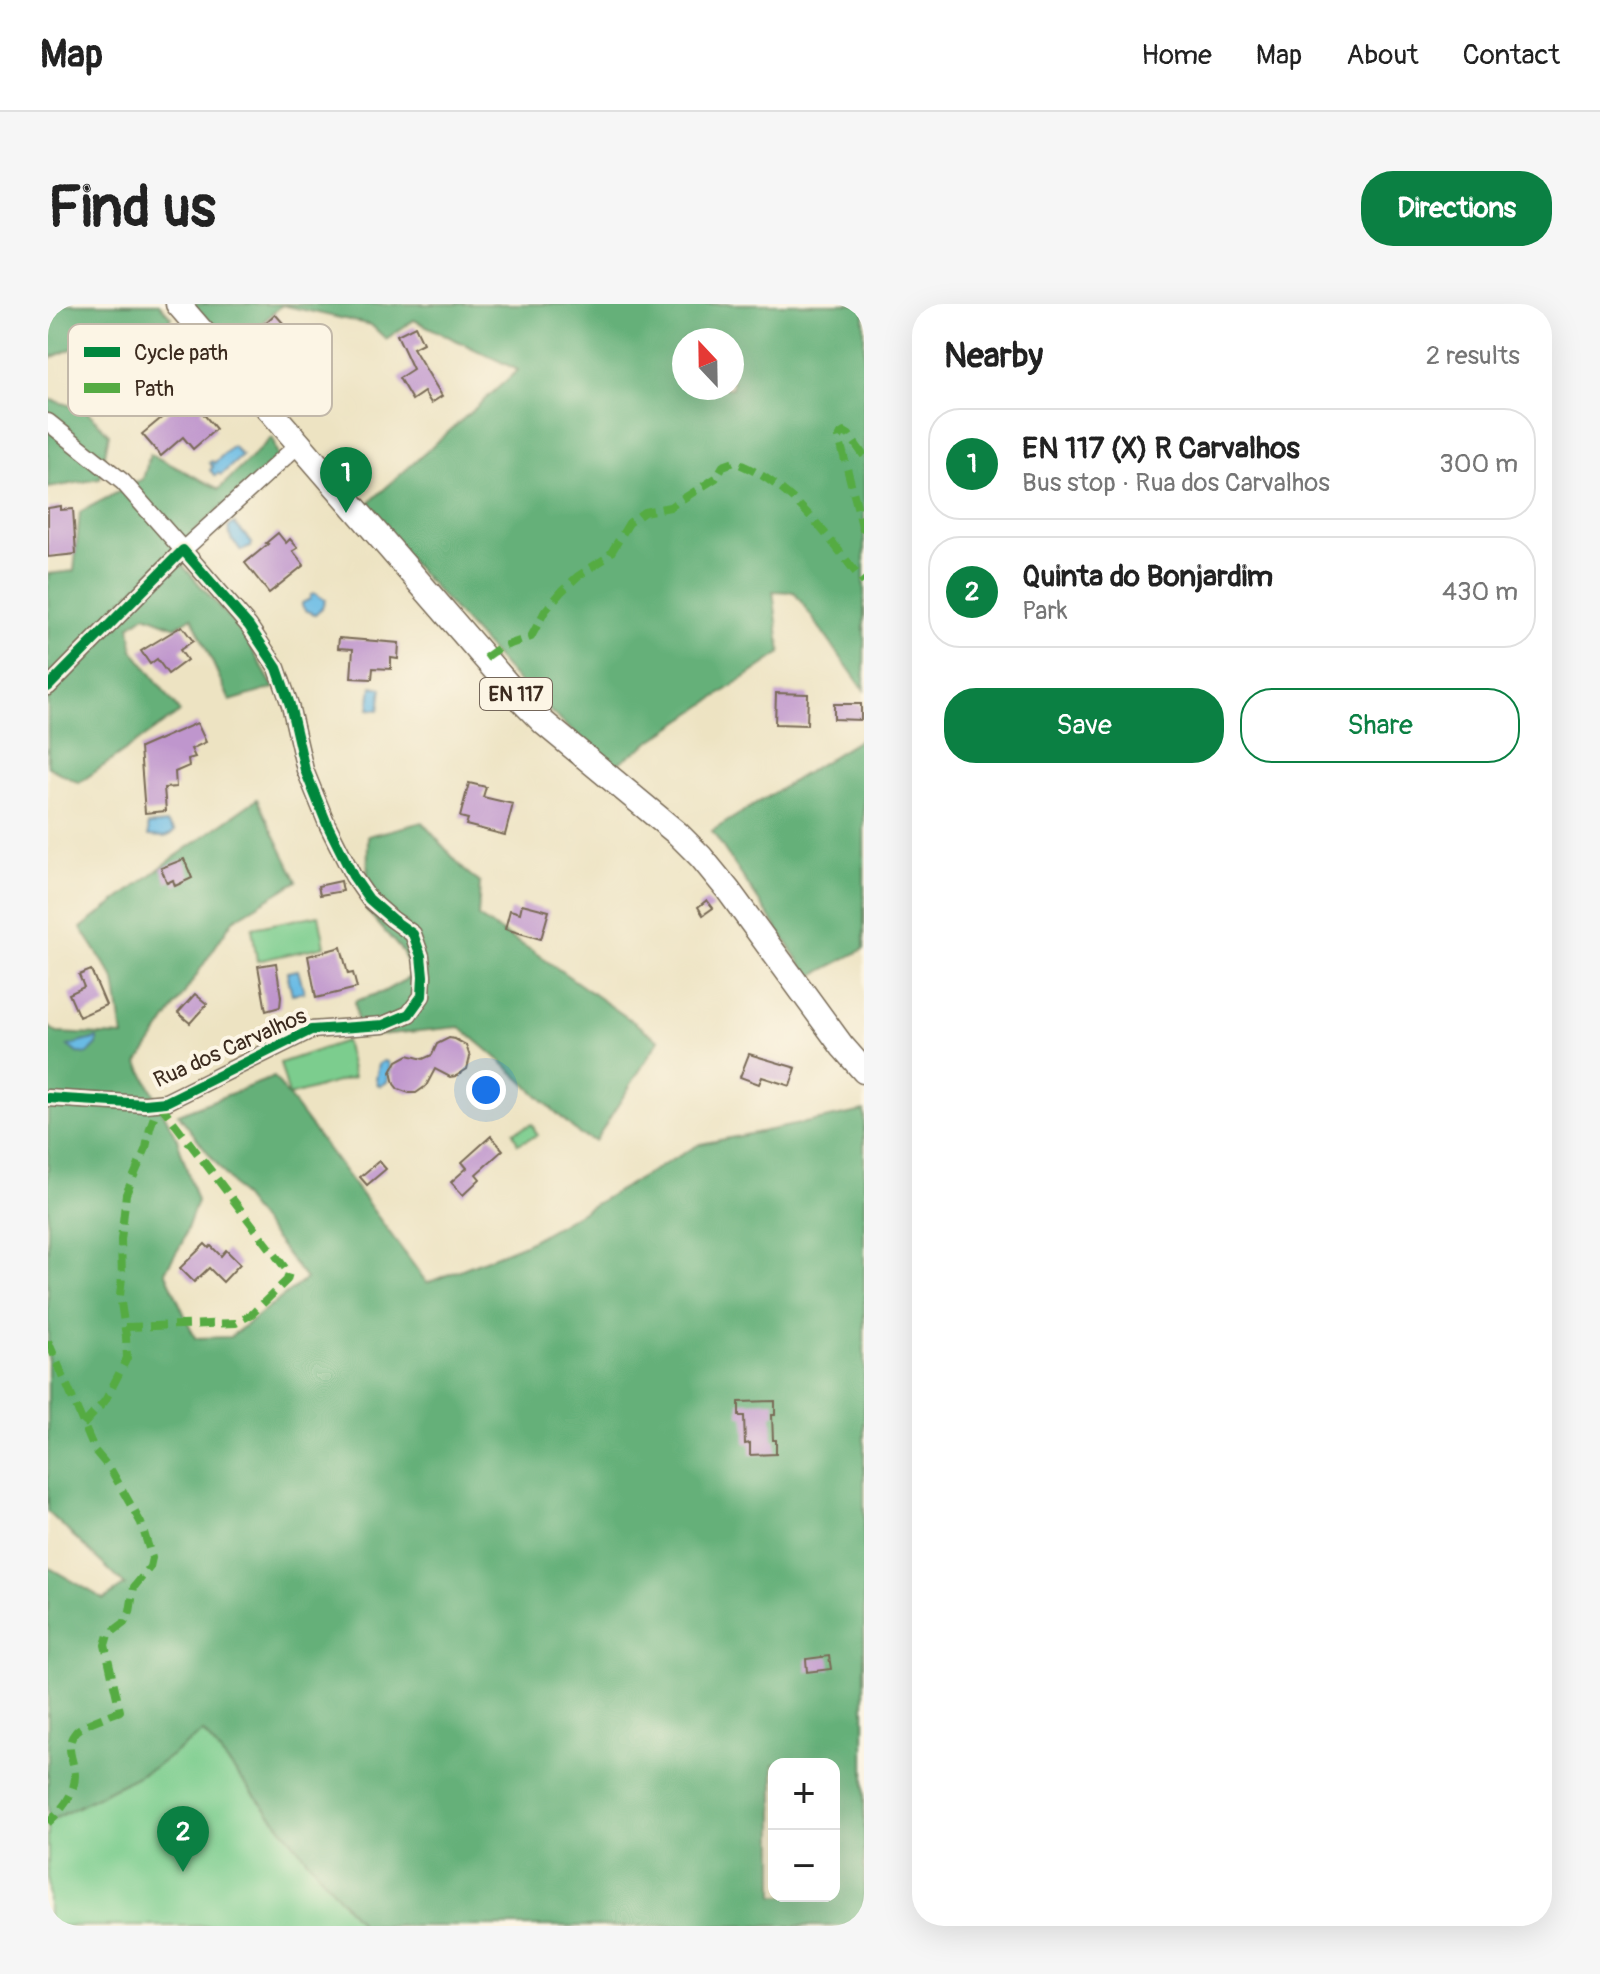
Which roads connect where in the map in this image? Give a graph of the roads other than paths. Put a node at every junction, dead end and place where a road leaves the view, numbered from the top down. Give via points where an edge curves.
1 (178, 304) edge
2 (195, 324) edge
3 (275, 416) edge
4 (48, 422) edge
5 (299, 444) junction
6 (183, 550) junction
7 (48, 687) edge
8 (864, 1071) edge
9 (48, 1098) edge

1 - 2 main road, EN 117
3 - 5 main road, EN 117
4 - 6 street, Rua dos Carvalhos via 123,482
5 - 6 street
5 - 8 main road, EN 117 via 522,701 701,857
6 - 7 street
6 - 9 street, Rua dos Carvalhos via 249,626 277,668 305,770 353,876 369,899 413,934 421,956 422,996 409,1014 383,1025 311,1030 166,1102

